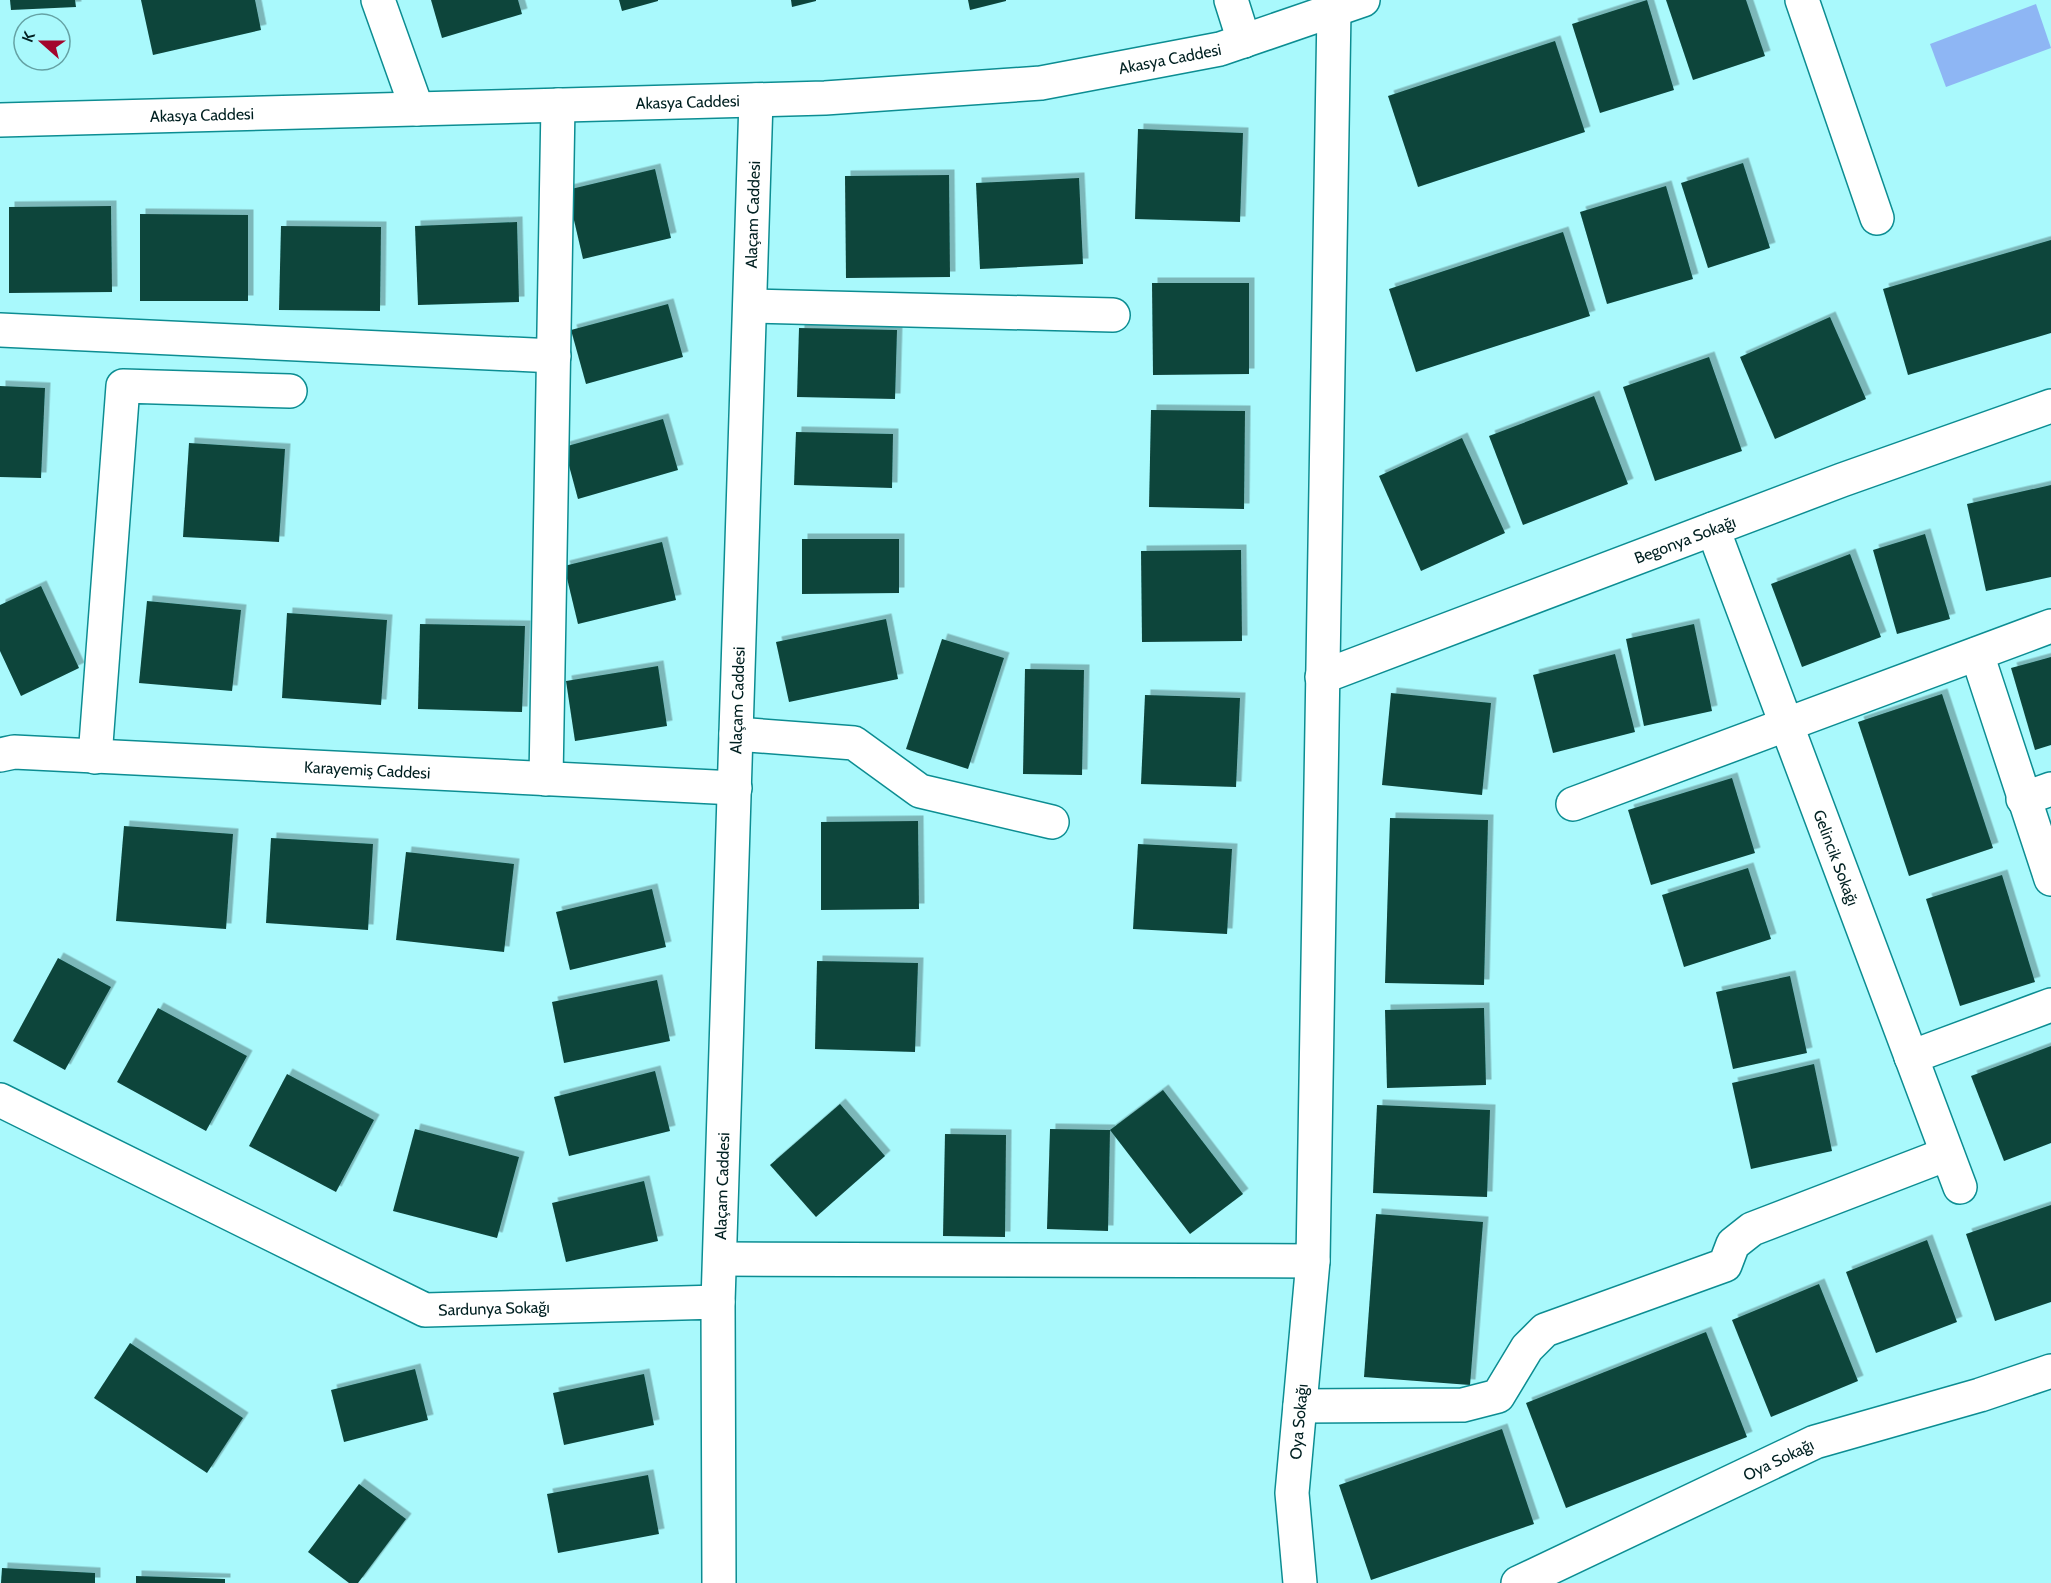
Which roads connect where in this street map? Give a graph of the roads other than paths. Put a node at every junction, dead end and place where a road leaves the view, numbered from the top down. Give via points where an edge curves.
1 (378, 0) edge
2 (1231, 0) edge
3 (1802, 0) edge
4 (1348, 5) edge
5 (1244, 41) junction
6 (756, 100) junction
7 (558, 105) junction
8 (417, 109) junction
9 (0, 120) edge
10 (1877, 218) dead end
11 (750, 306) junction
12 (1113, 315) dead end
13 (0, 330) edge
14 (554, 356) junction
15 (290, 392) dead end
16 (2051, 406) edge
17 (1713, 529) junction
18 (2051, 626) edge
19 (1977, 654) junction
20 (1323, 677) junction
21 (1786, 725) junction
22 (736, 734) junction
23 (0, 755) edge
24 (95, 757) junction
25 (546, 779) junction
26 (735, 788) junction
27 (2037, 794) edge
28 (1573, 804) dead end
29 (1052, 822) dead end
30 (2051, 879) edge
31 (2051, 1005) edge
32 (1911, 1057) junction
33 (0, 1100) edge
34 (1947, 1154) junction
35 (1960, 1187) dead end
36 (721, 1260) junction
37 (1313, 1261) junction
38 (718, 1302) junction
39 (2051, 1371) edge
40 (1300, 1406) junction
41 (719, 1583) edge
42 (1300, 1583) edge
43 (1518, 1583) edge

1 - 8 street
2 - 5 street
3 - 10 street
4 - 5 street, Akasya Caddesi
4 - 20 street, Oya Sokağı
5 - 6 street, Akasya Caddesi via 1221,49 1041,84
6 - 7 street, Akasya Caddesi
6 - 11 street, Alaçam Caddesi
7 - 8 street, Akasya Caddesi
7 - 14 street
8 - 9 street, Akasya Caddesi
11 - 12 street
11 - 22 street, Alaçam Caddesi
13 - 14 street
14 - 25 street
15 - 24 street via 123,386
16 - 17 street, Begonya Sokağı
17 - 20 street, Begonya Sokağı
17 - 21 street, Gelincik Sokağı
18 - 19 street
19 - 21 street
19 - 27 street
20 - 37 street, Oya Sokağı
21 - 28 street
21 - 32 street, Gelincik Sokağı
22 - 26 street, Alaçam Caddesi
22 - 29 street via 854,743 920,791
23 - 24 street, Karayemiş Caddesi via 14,752
24 - 25 street, Karayemiş Caddesi
25 - 26 street, Karayemiş Caddesi
26 - 36 street, Alaçam Caddesi
27 - 30 street
31 - 32 street
32 - 34 street, Gelincik Sokağı
33 - 38 street, Sardunya Sokağı via 425,1310
34 - 35 street, Gelincik Sokağı
34 - 40 street via 1752,1229 1733,1244 1725,1265 1545,1330 1527,1348 1498,1396 1463,1405
36 - 37 street
36 - 38 street, Alaçam Caddesi
37 - 40 street, Oya Sokağı
38 - 41 street
39 - 43 street, Oya Sokağı via 1815,1442
40 - 42 street, Oya Sokağı via 1292,1493

